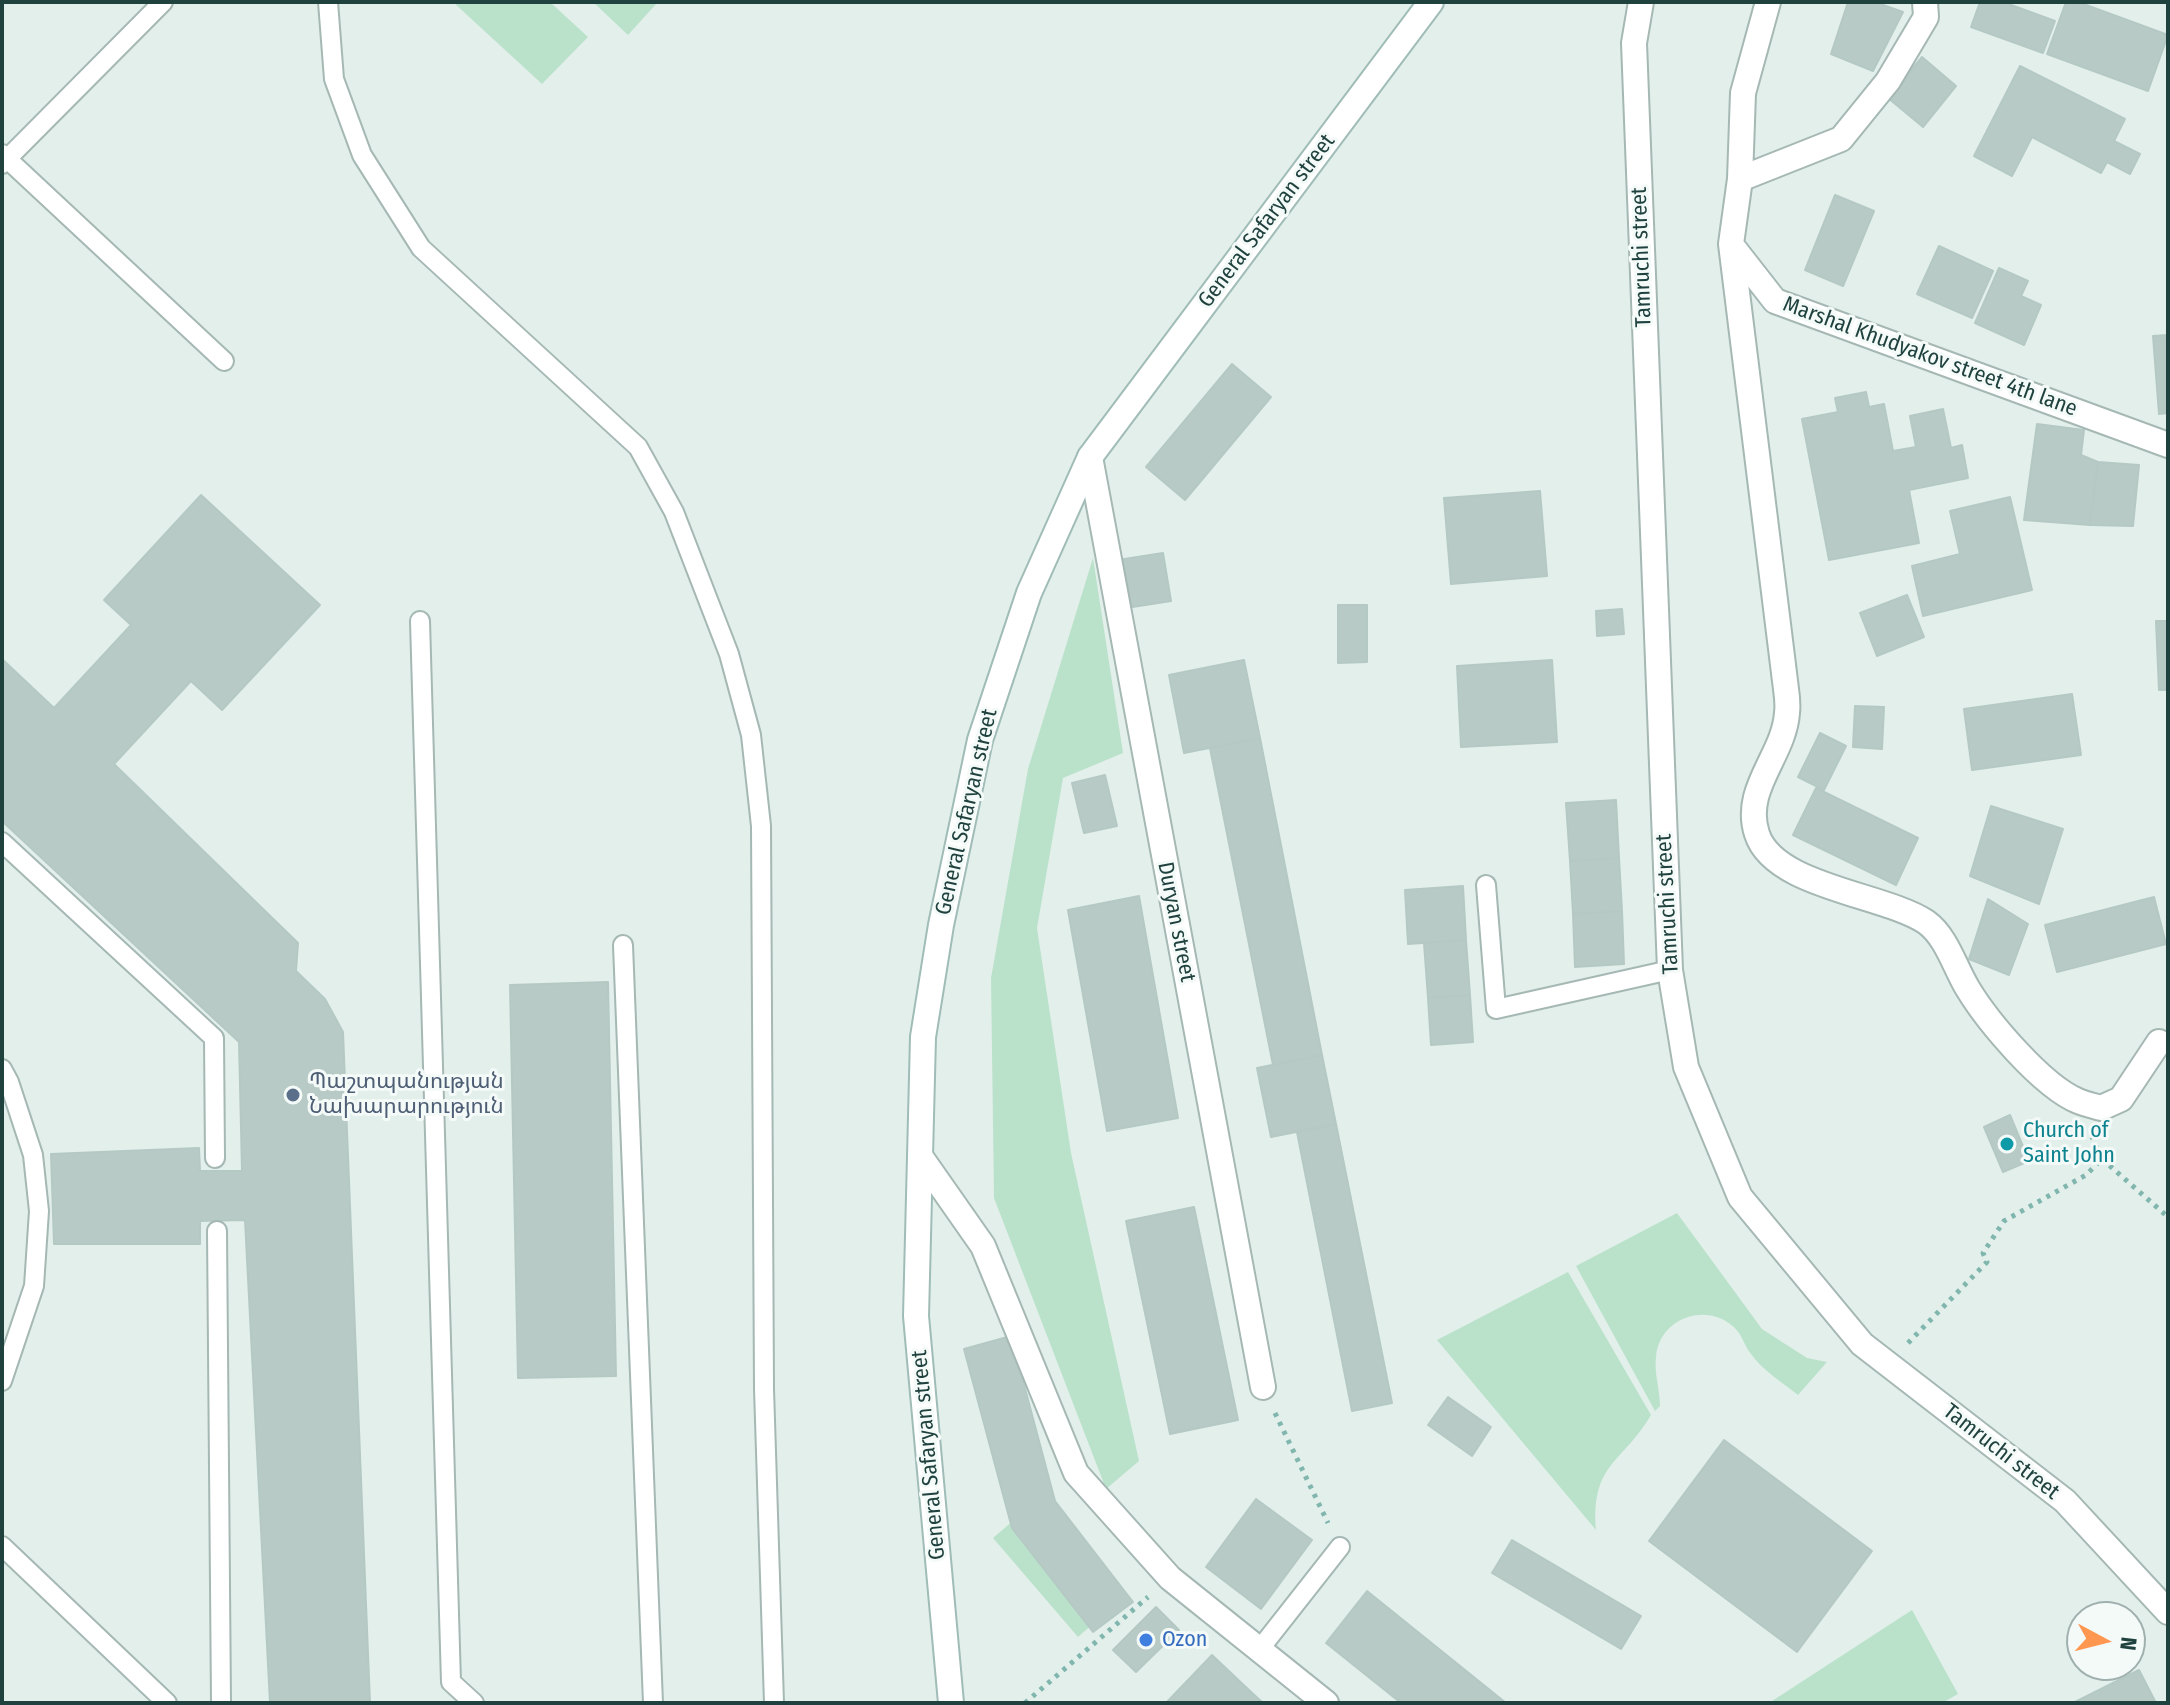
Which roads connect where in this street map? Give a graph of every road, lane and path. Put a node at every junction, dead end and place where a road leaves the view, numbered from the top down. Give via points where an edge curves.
1 (163, 2) edge
2 (328, 2) edge
3 (1431, 2) edge
4 (1641, 2) edge
5 (1768, 2) edge
6 (1925, 2) edge
7 (4, 159) edge
8 (1740, 179) junction
9 (1731, 244) junction
10 (224, 361) dead end
11 (2168, 445) edge
12 (1090, 457) junction
13 (420, 621) dead end
14 (2, 842) edge
15 (1486, 885) dead end
16 (623, 945) dead end
17 (1670, 970) junction
18 (2159, 1042) dead end
19 (2, 1069) edge
20 (2078, 1101) junction
21 (920, 1156) junction
22 (215, 1158) dead end
23 (2102, 1159) junction
24 (2168, 1217) edge
25 (217, 1231) dead end
26 (1888, 1364) junction
27 (2, 1381) edge
28 (1263, 1387) joint
29 (2, 1546) edge
30 (1340, 1547) joint
31 (1170, 1578) junction
32 (2168, 1612) edge
33 (1259, 1650) junction
34 (167, 1703) edge
35 (221, 1703) edge
36 (474, 1703) edge
37 (653, 1703) edge
38 (774, 1703) edge
39 (951, 1703) edge
40 (1025, 1703) edge
41 (1326, 1703) edge

1 - 7 lane
2 - 38 lane via 334,79 362,155 421,248 638,447 680,526 729,654 751,735 761,826 764,1389
3 - 12 street, General Safaryan street
4 - 17 street, Tamruchi street via 1634,43
5 - 8 street via 1743,93
6 - 8 street via 1926,17 1888,81 1841,139
7 - 10 lane
8 - 9 street
9 - 11 street, Marshal Khudyakov street 4th lane via 1775,301
9 - 20 street via 1787,702 1783,728 1758,788 1753,815 1758,838 1777,861 1809,879 1928,923 1985,1013 2055,1087
12 - 21 street, General Safaryan street via 1029,593 980,740 925,1023
12 - 28 street, Duryan street
13 - 36 lane via 451,1682
14 - 22 lane via 214,1038
15 - 17 lane via 1496,1009
16 - 37 lane
17 - 26 street, Tamruchi street via 1686,1067 1740,1197 1862,1344
18 - 20 street via 2121,1099 2101,1108
19 - 27 lane via 33,1155 39,1211 34,1286
20 - 23 path
21 - 31 street via 983,1246 1076,1473
21 - 39 street, General Safaryan street via 916,1316
23 - 24 path
23 - 26 path via 2086,1175 2004,1221 1983,1253 1987,1262
25 - 35 lane
26 - 32 street, Tamruchi street via 2065,1501
28 - 30 path
29 - 34 lane
30 - 33 lane
31 - 33 street
31 - 40 path
33 - 41 street

